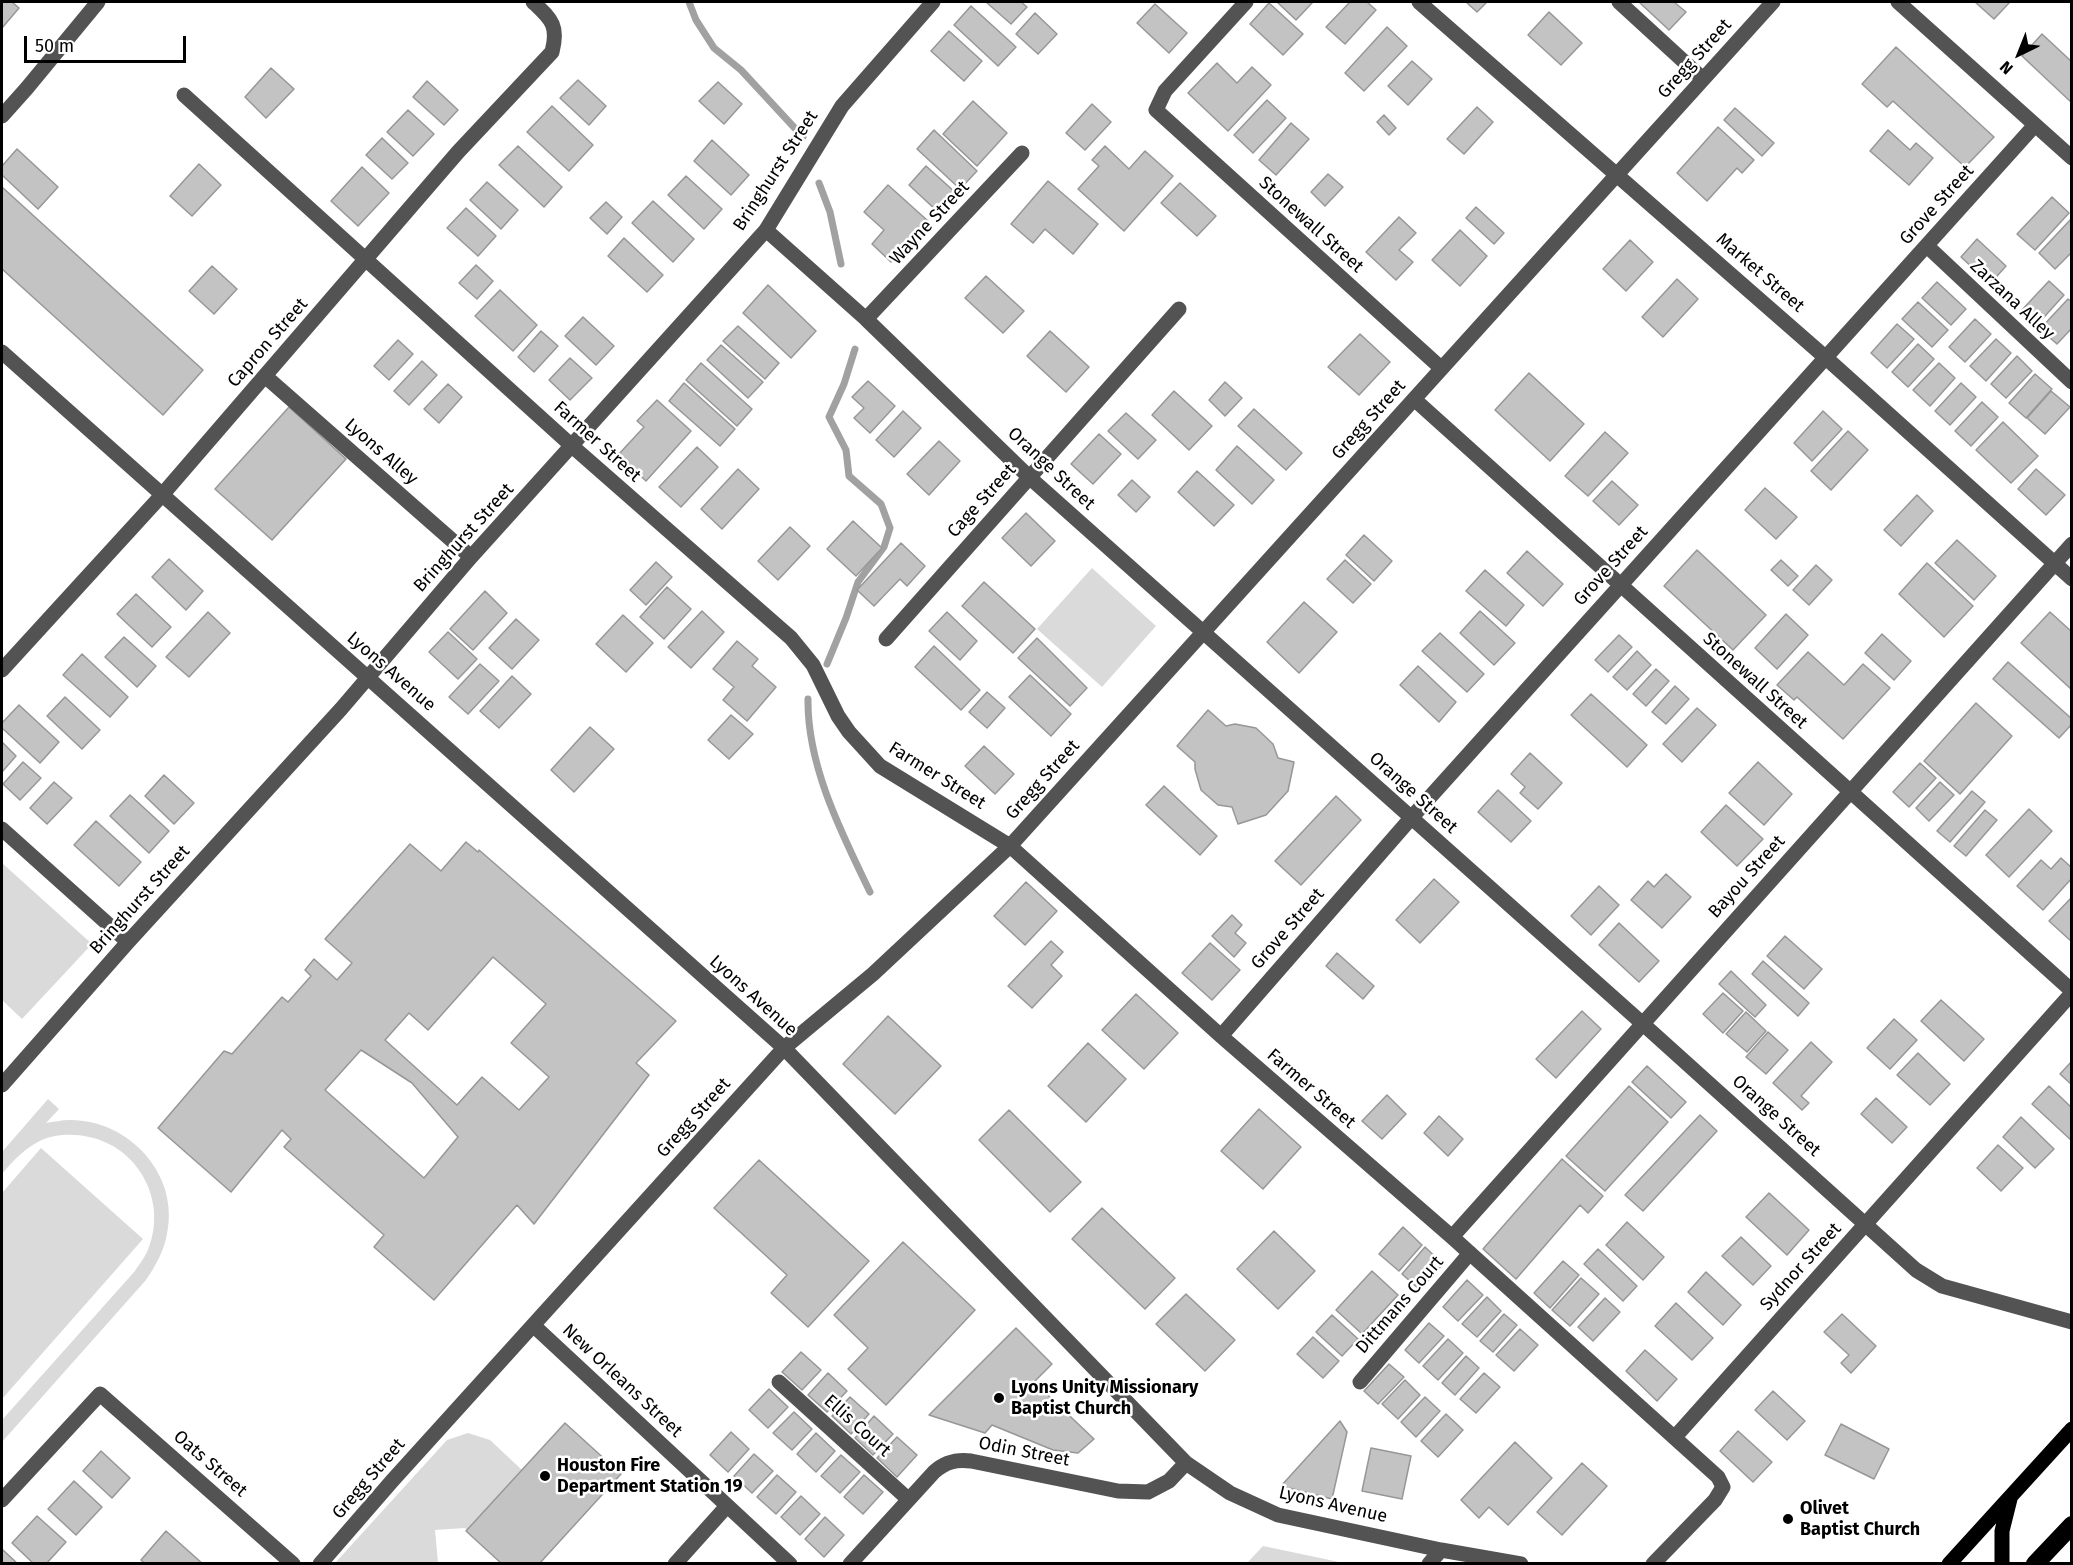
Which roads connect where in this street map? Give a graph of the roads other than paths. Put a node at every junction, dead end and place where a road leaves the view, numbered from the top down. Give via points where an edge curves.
1 (98, 2) edge
2 (532, 2) edge
3 (933, 2) edge
4 (1246, 2) edge
5 (1419, 2) edge
6 (1618, 2) edge
7 (1773, 2) edge
8 (1898, 2) edge
9 (1703, 79) junction
10 (184, 95) dead end
11 (2, 116) edge
12 (2035, 125) junction
13 (1022, 153) dead end
14 (2072, 158) edge
15 (1617, 173) junction
16 (766, 230) junction
17 (1927, 246) junction
18 (365, 259) junction
19 (1179, 309) dead end
20 (866, 319) junction
21 (2, 352) edge
22 (1825, 357) junction
23 (1441, 368) junction
24 (265, 376) junction
25 (2072, 382) edge
26 (1414, 399) junction
27 (572, 446) junction
28 (1029, 477) junction
29 (162, 495) junction
30 (2072, 544) edge
31 (471, 557) junction
32 (2054, 563) junction
33 (2072, 579) edge
34 (1620, 586) junction
35 (1204, 632) junction
36 (886, 639) dead end
37 (2, 670) edge
38 (368, 678) junction
39 (1849, 792) junction
40 (1412, 817) junction
41 (2, 829) edge
42 (1010, 846) junction
43 (128, 942) junction
44 (2072, 992) edge
45 (1643, 1024) junction
46 (1221, 1036) junction
47 (784, 1048) junction
48 (2, 1084) edge
49 (1866, 1224) junction
50 (1452, 1236) junction
51 (1470, 1253) junction
52 (2072, 1322) edge
53 (533, 1324) junction
54 (779, 1382) dead end
55 (1360, 1382) dead end
56 (2072, 1429) edge
57 (1675, 1437) junction
58 (1186, 1463) junction
59 (2011, 1496) junction
60 (908, 1499) junction
61 (2, 1500) edge
62 (727, 1506) junction
63 (2072, 1525) edge
64 (1441, 1550) junction
65 (293, 1563) edge
66 (320, 1563) edge
67 (675, 1563) edge
68 (790, 1563) edge
69 (850, 1563) edge
70 (1429, 1563) edge
71 (1521, 1563) edge
72 (1653, 1563) edge
73 (1949, 1563) edge
74 (2002, 1563) edge
75 (2035, 1563) edge

1 - 11 street
2 - 18 street, Capron Street via 552,21 556,36 552,52
3 - 16 street, Bringhurst Street via 842,106
4 - 23 street, Stonewall Street via 1165,91 1156,110
5 - 15 street, Market Street
6 - 9 street
7 - 9 street, Gregg Street
8 - 12 street
9 - 15 street, Gregg Street
10 - 18 street, Farmer Street
12 - 14 street
12 - 17 street, Grove Street
13 - 20 street, Wayne Street
15 - 22 street, Market Street
15 - 23 street, Gregg Street
16 - 20 street, Orange Street
16 - 27 street, Bringhurst Street
17 - 22 street, Grove Street
17 - 25 street, Zarzana Alley
18 - 24 street, Capron Street
18 - 27 street, Farmer Street
19 - 28 street, Cage Street
20 - 28 street, Orange Street
21 - 29 street, Lyons Avenue
22 - 32 street, Market Street
22 - 34 street, Grove Street
23 - 26 street, Gregg Street
24 - 29 street, Capron Street
24 - 31 street, Lyons Alley
26 - 34 street, Stonewall Street
26 - 35 street, Gregg Street
27 - 31 street, Bringhurst Street
27 - 42 street, Farmer Street via 791,638 813,665 849,732 880,766
28 - 35 street, Orange Street
28 - 36 street, Cage Street
29 - 37 street, Capron Street
29 - 38 street, Lyons Avenue
30 - 32 street, Bayou Street
31 - 38 street, Bringhurst Street
32 - 33 street, Market Street
32 - 39 street, Bayou Street
34 - 39 street, Stonewall Street
34 - 40 street, Grove Street
35 - 40 street, Orange Street
35 - 42 street, Gregg Street
38 - 43 street, Bringhurst Street
38 - 47 street, Lyons Avenue
39 - 44 street, Stonewall Street
39 - 45 street, Bayou Street
40 - 45 street, Orange Street
40 - 46 street, Grove Street
41 - 43 street
42 - 46 street, Farmer Street
42 - 47 street, Gregg Street via 873,974
43 - 48 street, Bringhurst Street
44 - 49 street, Sydnor Street
45 - 49 street, Orange Street
45 - 50 street, Bayou Street
46 - 50 street, Farmer Street
47 - 53 street, Gregg Street
47 - 58 street, Lyons Avenue
49 - 52 street, Orange Street via 1916,1270 1942,1286
49 - 57 street, Sydnor Street
50 - 51 street, Farmer Street
51 - 55 street, Dittmans Court
51 - 57 street, Farmer Street
53 - 62 street, New Orleans Street
53 - 66 street, Gregg Street
54 - 60 street, Ellis Court
56 - 59 main road
57 - 72 street via 1718,1477 1723,1487
58 - 60 street, Odin Street via 1170,1481 1148,1492 1118,1491 971,1461 954,1461 943,1464
58 - 64 street, Lyons Avenue via 1230,1493 1278,1515
59 - 73 main road
59 - 74 main road via 2002,1532
60 - 69 street, Odin Street
61 - 65 street, Oats Street via 100,1394
62 - 67 street
62 - 68 street, New Orleans Street
63 - 75 highway
64 - 70 street
64 - 71 street, Lyons Avenue

